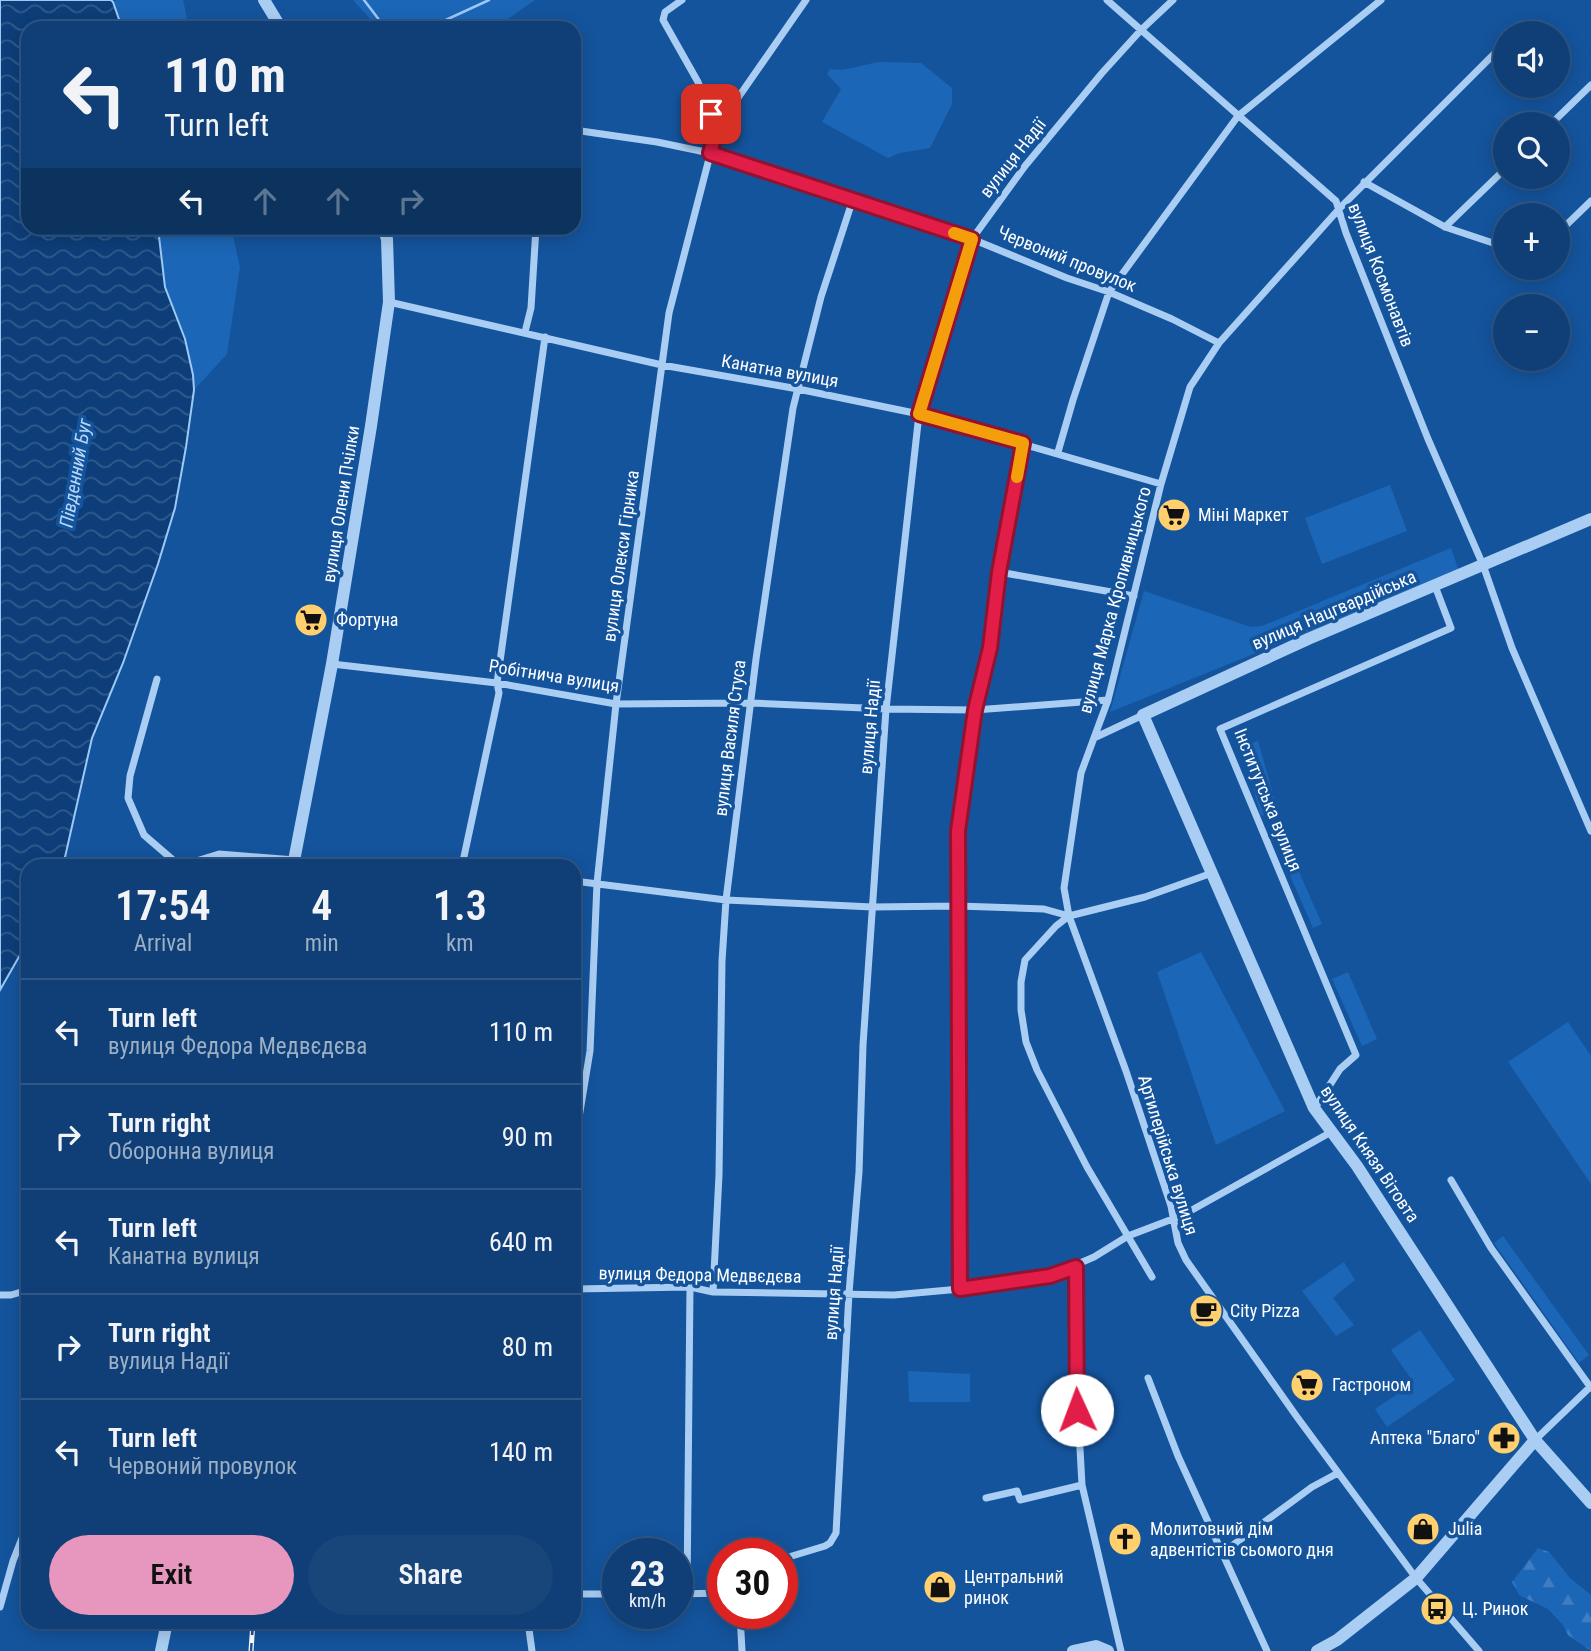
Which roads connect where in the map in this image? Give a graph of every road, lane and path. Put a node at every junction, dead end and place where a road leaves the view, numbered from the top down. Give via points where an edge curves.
1 (264, 0) edge
2 (682, 0) edge
3 (806, 0) edge
4 (1107, 0) edge
5 (1173, 0) edge
6 (1381, 0) edge
7 (277, 21) edge
8 (1141, 30) junction
9 (1493, 55) edge
10 (1591, 85) edge
11 (1563, 112) edge
12 (1238, 116) junction
13 (717, 128) junction
14 (581, 132) edge
15 (710, 153) junction
16 (1493, 181) edge
17 (1364, 182) junction
18 (853, 199) junction
19 (1591, 201) edge
20 (1339, 209) junction
21 (1570, 221) edge
22 (1445, 227) junction
23 (386, 235) edge
24 (536, 235) edge
25 (972, 239) junction
26 (1493, 243) edge
27 (1109, 292) junction
28 (389, 302) junction
29 (525, 332) junction
30 (545, 337) junction
31 (1219, 343) junction
32 (662, 365) junction
33 (798, 389) junction
34 (919, 414) junction
35 (1023, 443) junction
36 (1058, 452) junction
37 (1161, 484) junction
38 (1591, 519) edge
39 (1483, 565) junction
40 (999, 572) junction
41 (1436, 586) junction
42 (1134, 596) junction
43 (332, 664) junction
44 (157, 679) dead end
45 (497, 683) junction
46 (1108, 700) junction
47 (751, 703) junction
48 (616, 704) junction
49 (886, 709) junction
50 (975, 710) junction
51 (1143, 715) junction
52 (1093, 738) junction
53 (1591, 831) edge
54 (172, 859) edge
55 (203, 859) edge
56 (256, 859) edge
57 (295, 859) edge
58 (464, 859) edge
59 (1212, 873) junction
60 (581, 882) edge
61 (597, 883) junction
62 (726, 900) junction
63 (958, 906) junction
64 (872, 907) junction
65 (1069, 916) junction
66 (581, 1106) edge
67 (1314, 1108) junction
68 (1333, 1131) junction
69 (1451, 1180) dead end
70 (1174, 1219) junction
71 (1128, 1237) junction
72 (1076, 1267) junction
73 (1152, 1277) dead end
74 (690, 1287) junction
75 (581, 1289) edge
76 (960, 1289) junction
77 (21, 1292) edge
78 (713, 1292) junction
79 (849, 1293) junction
80 (0, 1295) edge
81 (1149, 1378) dead end
82 (1591, 1387) edge
83 (1535, 1440) junction
84 (1338, 1473) junction
85 (1082, 1485) junction
86 (986, 1498) dead end
87 (1591, 1503) edge
88 (688, 1538) edge
89 (21, 1541) edge
90 (1222, 1553) junction
91 (798, 1555) edge
92 (1416, 1578) junction
93 (581, 1594) edge
94 (602, 1594) edge
95 (0, 1607) edge
96 (166, 1629) edge
97 (529, 1629) edge
98 (741, 1629) edge
99 (161, 1651) edge
100 (532, 1651) edge
101 (742, 1651) edge
102 (1073, 1651) edge
103 (1108, 1651) edge
104 (1121, 1651) edge
105 (1266, 1651) edge
106 (1317, 1651) edge
107 (1479, 1651) edge

1 - 7 street
2 - 13 street via 665,12 663,20 698,82
3 - 13 street, вулиця Олекси Гірника
4 - 8 street, вулиця Космонавтів
5 - 8 street, вулиця Надії
6 - 12 street
8 - 12 street, вулиця Космонавтів
8 - 25 street, вулиця Надії via 1026,166
9 - 17 street, вулиця Марка Кропивницького
10 - 11 street
12 - 20 street, вулиця Космонавтів via 1336,201
12 - 27 street
13 - 15 street, вулиця Олекси Гірника
14 - 15 street, Червоний провулок
15 - 18 street, Червоний провулок
15 - 32 street, вулиця Олекси Гірника via 669,313
16 - 22 street
17 - 20 street, вулиця Марка Кропивницького
17 - 22 street
18 - 25 street, Червоний провулок
18 - 33 street, вулиця Василя Стуса
19 - 21 street
20 - 31 street, вулиця Марка Кропивницького
20 - 39 street, вулиця Космонавтів via 1428,439
22 - 26 street
23 - 28 street, вулиця Олени Пчілки
24 - 29 street
25 - 27 street, Червоний провулок
25 - 34 street, вулиця Надії
27 - 31 street, Червоний провулок
27 - 36 street
28 - 29 street, Канатна вулиця
28 - 43 street, вулиця Олени Пчілки
29 - 30 street, Канатна вулиця
30 - 32 street, Канатна вулиця
30 - 45 street
31 - 37 street, вулиця Марка Кропивницького via 1190,387
32 - 33 street, Канатна вулиця
32 - 48 street, вулиця Олекси Гірника
33 - 34 street, Канатна вулиця
33 - 47 street, вулиця Василя Стуса
34 - 35 street, Канатна вулиця
34 - 49 street, вулиця Надії
35 - 36 street, Канатна вулиця
35 - 40 street
36 - 37 street, Канатна вулиця
37 - 42 street, вулиця Марка Кропивницького
38 - 39 street, вулиця Нацгвардійська
39 - 41 street, вулиця Нацгвардійська
39 - 53 street, вулиця Космонавтів via 1512,648
40 - 42 street
40 - 50 street via 990,648
41 - 51 street, вулиця Нацгвардійська
41 - 67 street, Інститутська вулиця via 1451,628 1220,729 1356,1055 1340,1069
42 - 46 street, вулиця Марка Кропивницького
43 - 45 street, Робітнича вулиця
43 - 57 street, вулиця Олени Пчілки
44 - 54 street via 128,798 144,835
45 - 48 street, Робітнича вулиця
45 - 58 street via 499,693
46 - 50 street, Робітнича вулиця
46 - 52 street, вулиця Марка Кропивницького
47 - 48 street, Робітнича вулиця
47 - 49 street, Робітнича вулиця
47 - 62 street, вулиця Василя Стуса
48 - 61 street, вулиця Олекси Гірника
49 - 50 street, Робітнича вулиця
49 - 64 street, вулиця Надії
50 - 63 street via 958,831
51 - 52 street, вулиця Нацгвардійська
51 - 59 street, вулиця Князя Вітовта
52 - 65 street, вулиця Марка Кропивницького via 1081,773 1069,849 1064,888
55 - 56 street via 219,854
59 - 65 street via 1145,897
59 - 67 street, вулиця Князя Вітовта
60 - 61 street
61 - 62 street
61 - 66 street, вулиця Олекси Гірника via 590,1051
62 - 64 street
62 - 78 street, вулиця Василя Стуса
63 - 64 street
63 - 65 street via 1044,909
63 - 76 street
64 - 79 street, вулиця Надії
65 - 70 street, Артилерійська вулиця
65 - 71 street via 1025,960 1021,1010 1026,1042
67 - 68 street, вулиця Князя Вітовта
68 - 70 street, вулиця Федора Медвєдєва
68 - 83 street, вулиця Князя Вітовта
69 - 82 street via 1491,1248
70 - 71 street, вулиця Федора Медвєдєва
70 - 84 street, Артилерійська вулиця via 1186,1260
71 - 72 street, вулиця Федора Медвєдєва
71 - 73 street
72 - 76 street, вулиця Федора Медвєдєва via 1050,1276
72 - 85 street
74 - 75 street, вулиця Федора Медвєдєва
74 - 78 street, вулиця Федора Медвєдєва
74 - 88 street
76 - 79 street, вулиця Федора Медвєдєва via 894,1295
77 - 80 street
78 - 79 street, вулиця Федора Медвєдєва
79 - 91 street, вулиця Надії via 836,1532 830,1543
81 - 90 street
82 - 83 street
83 - 87 street, вулиця Князя Вітовта
83 - 92 street
84 - 90 street
84 - 92 street, Артилерійська вулиця
85 - 86 street via 1020,1500 1017,1491
85 - 104 street
89 - 95 street
90 - 105 street
92 - 106 street
92 - 107 street, Артилерійська вулиця
93 - 94 street
96 - 99 street
97 - 100 street
98 - 101 street
102 - 103 street via 1088,1646

